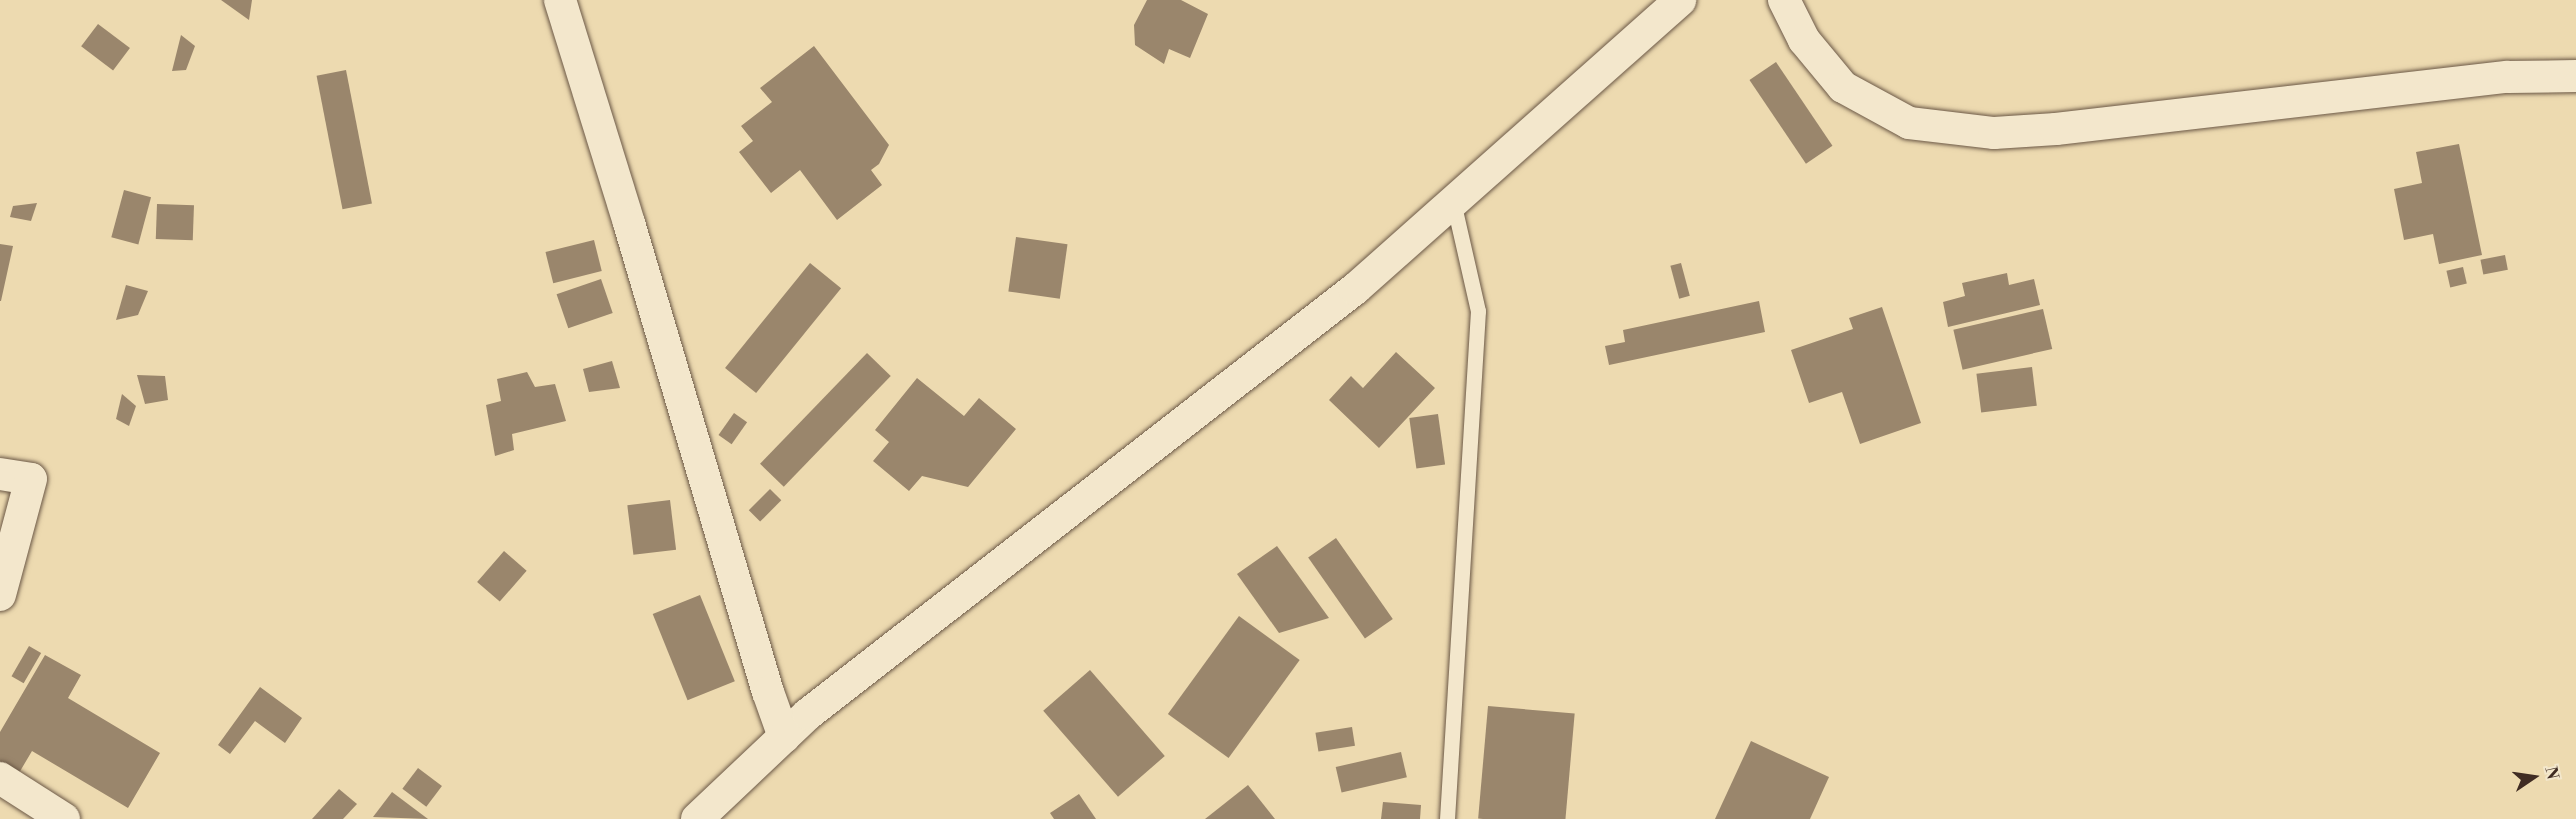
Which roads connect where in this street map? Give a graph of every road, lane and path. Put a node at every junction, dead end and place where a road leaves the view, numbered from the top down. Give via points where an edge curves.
1 (560, 0) edge
2 (1680, 0) edge
3 (1784, 0) edge
4 (2576, 76) edge
5 (1453, 201) junction
6 (0, 474) edge
7 (0, 595) edge
8 (784, 737) junction
9 (0, 778) edge
10 (64, 819) edge
11 (697, 819) edge
12 (1447, 819) edge

1 - 8 street
2 - 5 street
3 - 4 street via 1804,40 1843,87 1909,123 1994,133 2508,77
5 - 8 street via 1355,289 808,714
5 - 12 lane via 1478,311
6 - 7 street via 31,479
8 - 11 street
9 - 10 street

